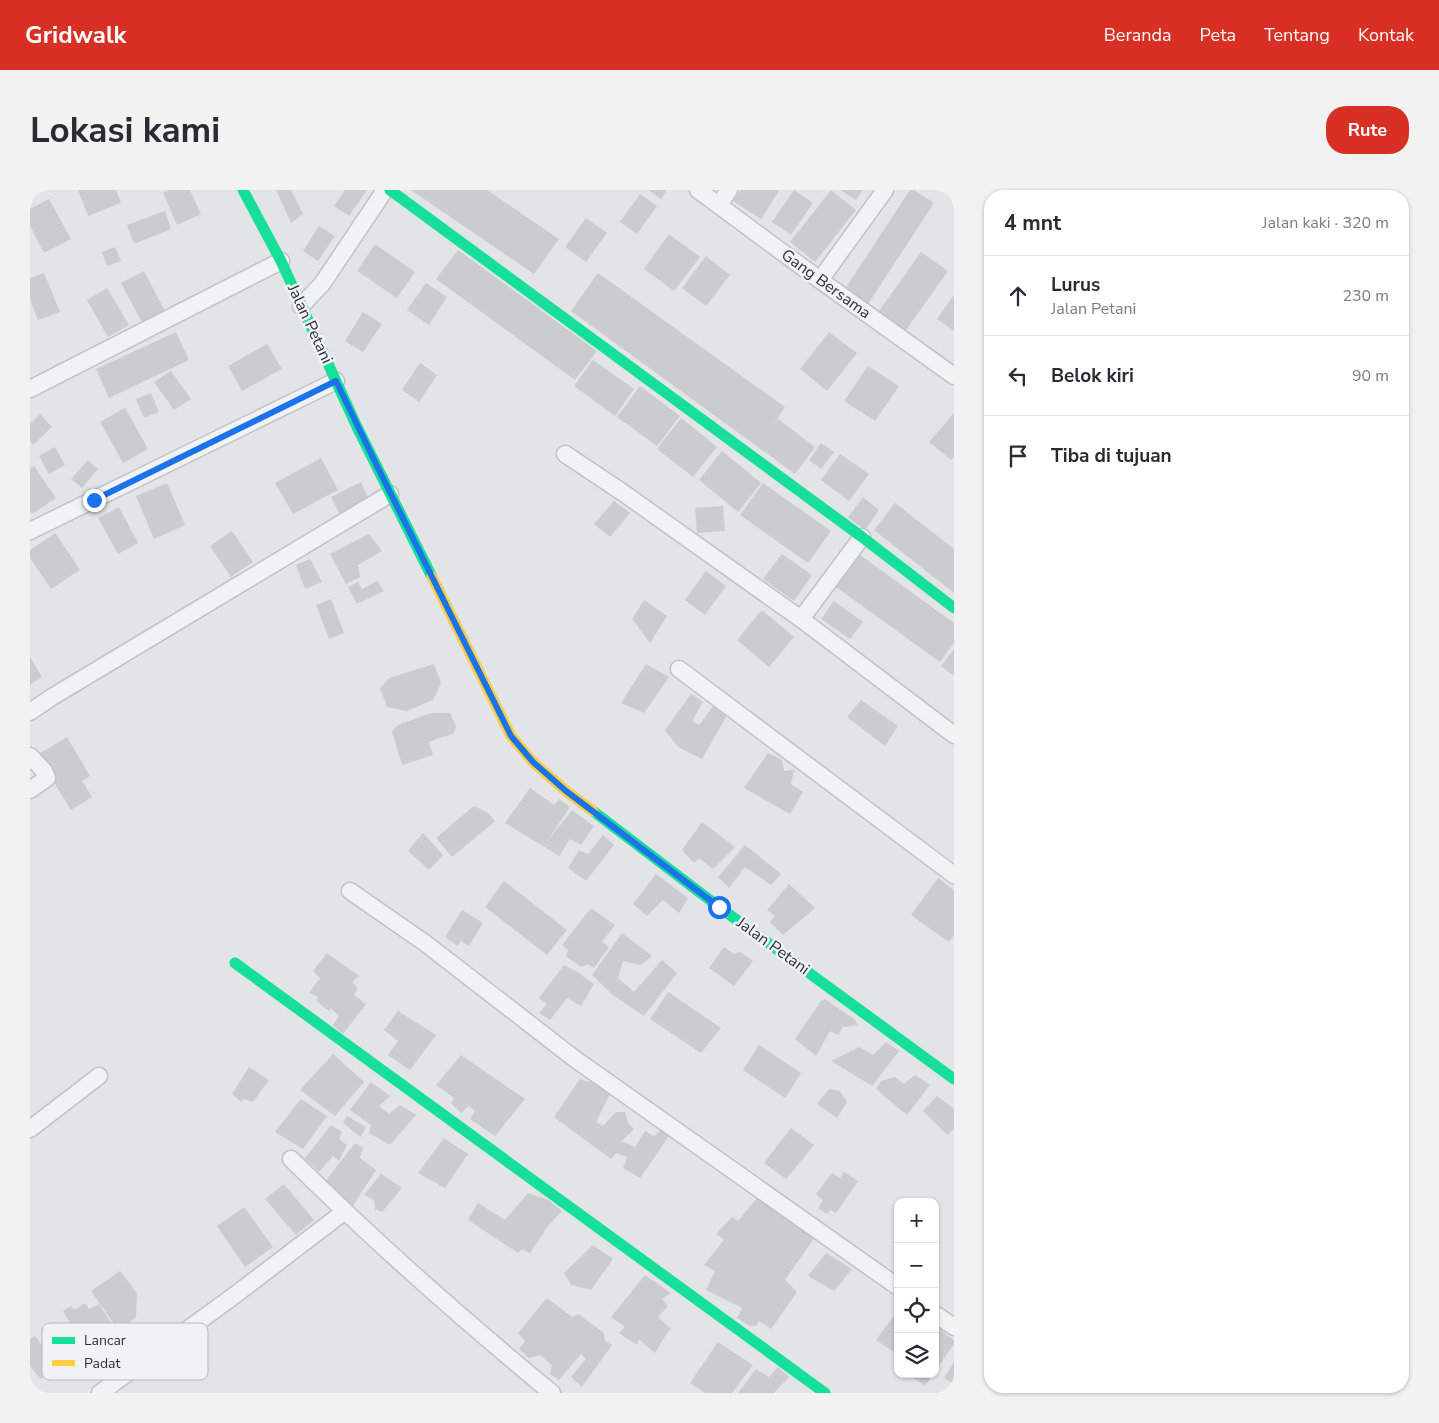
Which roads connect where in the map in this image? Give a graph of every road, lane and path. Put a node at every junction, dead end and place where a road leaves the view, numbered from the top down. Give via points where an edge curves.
1 (243, 190) edge
2 (385, 190) edge
3 (390, 190) edge
4 (698, 190) edge
5 (729, 190) edge
6 (885, 190) edge
7 (718, 205) junction
8 (281, 261) junction
9 (820, 280) junction
10 (312, 295) junction
11 (954, 376) edge
12 (336, 381) junction
13 (30, 389) edge
14 (565, 454) dead end
15 (390, 494) junction
16 (30, 530) edge
17 (862, 538) junction
18 (954, 608) edge
19 (801, 619) junction
20 (679, 669) dead end
21 (30, 712) edge
22 (954, 735) edge
23 (30, 756) edge
24 (30, 790) edge
25 (954, 875) edge
26 (350, 891) dead end
27 (235, 963) dead end
28 (99, 1076) dead end
29 (954, 1079) edge
30 (30, 1130) edge
31 (291, 1159) dead end
32 (344, 1212) junction
33 (894, 1284) edge
34 (939, 1317) edge
35 (197, 1323) edge
36 (954, 1327) edge
37 (118, 1380) edge
38 (100, 1393) edge
39 (552, 1393) edge
40 (825, 1393) edge

1 - 8 street, Jalan Petani
2 - 10 street
3 - 17 street
4 - 7 street, Gang Bersama
5 - 7 street
6 - 9 street
7 - 9 street, Gang Bersama
8 - 10 street, Jalan Petani
8 - 13 street
9 - 11 street, Gang Bersama
10 - 12 street, Jalan Petani
12 - 15 street, Jalan Petani
12 - 16 street
14 - 19 street
15 - 21 street
15 - 29 street, Jalan Petani via 511,736 533,762 566,791 719,907
17 - 18 street
17 - 19 street
19 - 22 street
20 - 25 street
23 - 24 street via 47,778
26 - 33 street via 425,943 575,1059
27 - 40 street
28 - 30 street
31 - 32 street
32 - 35 street
32 - 39 street
34 - 36 street
37 - 38 street

